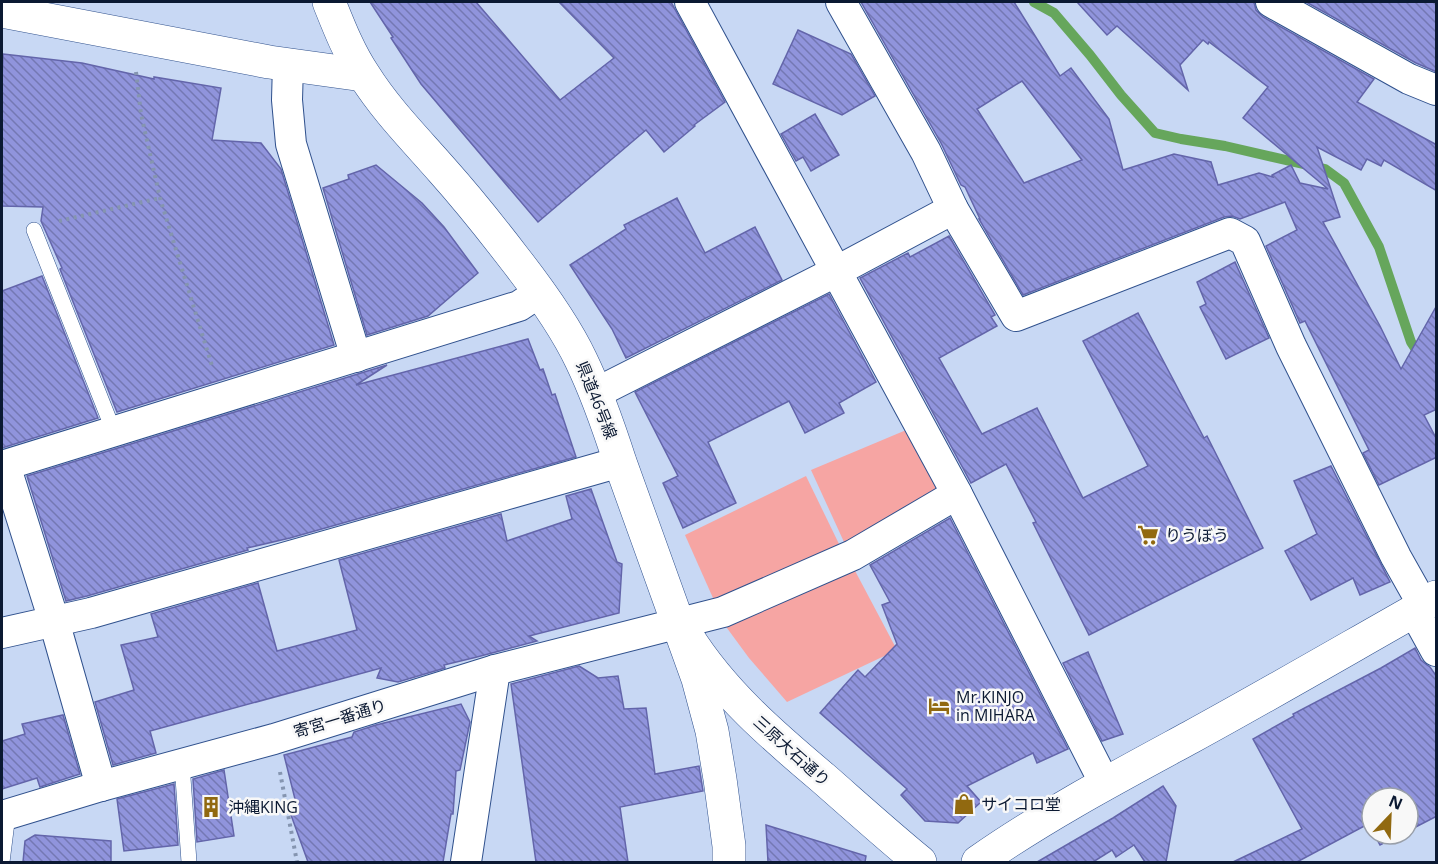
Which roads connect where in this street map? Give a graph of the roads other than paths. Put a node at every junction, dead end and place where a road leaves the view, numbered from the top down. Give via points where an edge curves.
1 (329, 2) edge
2 (690, 2) edge
3 (841, 2) edge
4 (1271, 2) edge
5 (2, 11) edge
6 (288, 64) junction
7 (363, 75) junction
8 (1437, 90) edge
9 (953, 209) junction
10 (34, 230) road end
11 (837, 271) junction
12 (540, 292) junction
13 (356, 357) junction
14 (596, 393) junction
15 (114, 432) junction
16 (620, 462) junction
17 (3, 466) edge
18 (957, 494) junction
19 (1424, 604) edge
20 (54, 621) junction
21 (680, 624) junction
22 (2, 633) edge
23 (1437, 651) edge
24 (495, 670) junction
25 (182, 764) junction
26 (1105, 784) junction
27 (101, 786) junction
28 (5, 815) edge
29 (2, 862) edge
30 (189, 862) edge
31 (466, 862) edge
32 (729, 862) edge
33 (920, 862) edge
34 (978, 862) edge

1 - 7 street, 県道46号線
2 - 11 street
3 - 9 street via 926,152
4 - 8 street via 1409,79
5 - 6 street
6 - 7 street
6 - 13 street via 291,144
7 - 12 street, 県道46号線 via 388,111 443,171
9 - 11 street
9 - 19 street via 1016,316 1230,233 1245,241 1396,558
10 - 15 lane
11 - 14 street
11 - 18 street
12 - 13 street via 519,306
12 - 14 street, 県道46号線
13 - 15 street
14 - 16 street, 県道46号線
15 - 17 street
16 - 20 street
16 - 21 street, 県道46号線
17 - 20 street
18 - 21 street, 寄宮一番通り via 852,555 723,612
18 - 26 street
19 - 23 street
19 - 26 street
20 - 22 street
20 - 27 street
21 - 24 street, 寄宮一番通り
21 - 32 street, 県道46号線 via 712,731
21 - 33 street, 三原大石通り via 712,671 756,719
24 - 25 street, 寄宮一番通り
24 - 31 street
25 - 27 street, 寄宮一番通り
25 - 30 lane
26 - 34 street
27 - 28 street, 寄宮一番通り
28 - 29 lane

